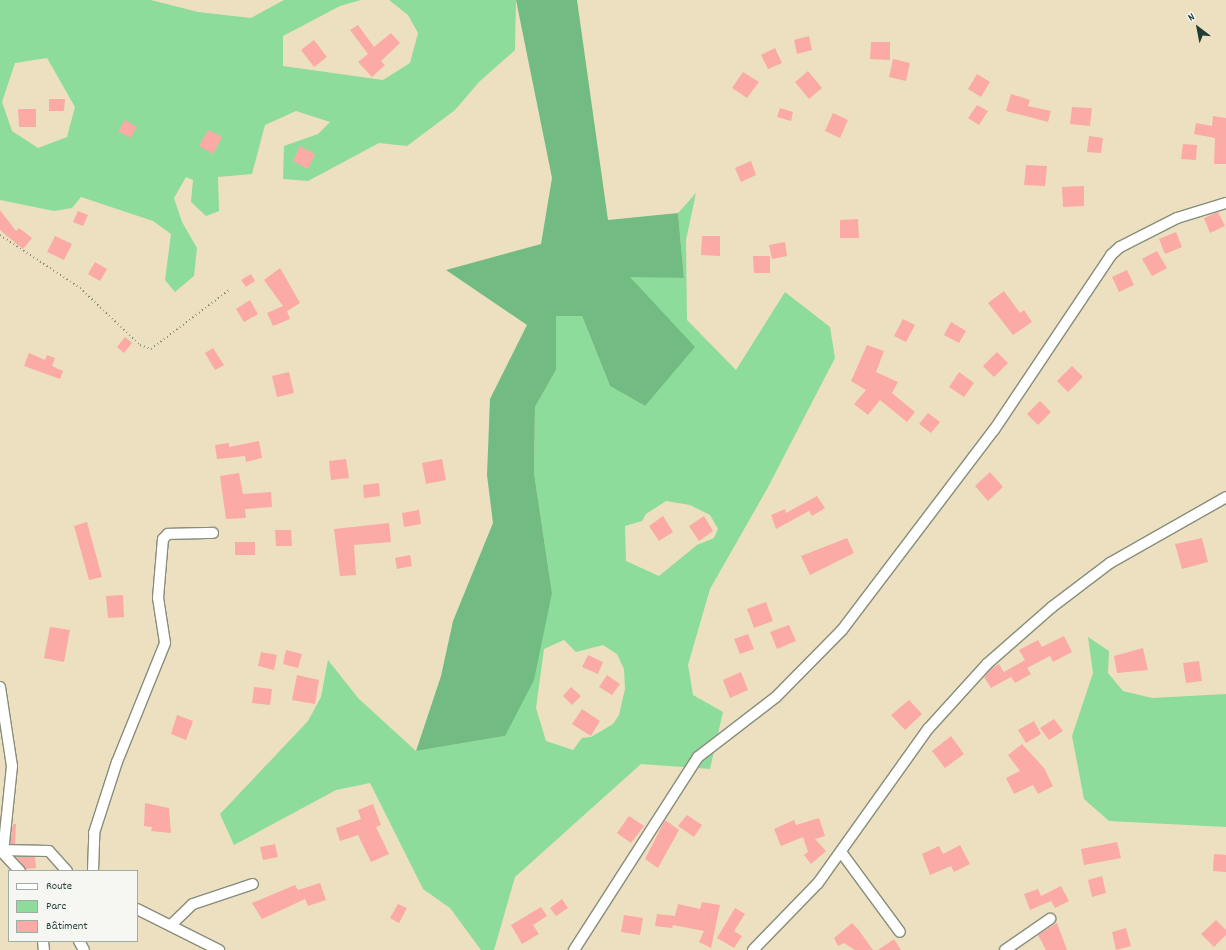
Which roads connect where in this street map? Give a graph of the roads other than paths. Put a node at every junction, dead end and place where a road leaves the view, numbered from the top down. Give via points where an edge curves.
1 (1226, 203) edge
2 (1226, 497) edge
3 (213, 533) dead end
4 (0, 687) edge
5 (1, 851) edge
6 (841, 852) junction
7 (19, 870) edge
8 (66, 870) edge
9 (93, 870) edge
10 (253, 884) dead end
11 (138, 908) edge
12 (1050, 919) dead end
13 (171, 925) junction
14 (900, 932) dead end
15 (219, 950) edge
16 (574, 950) edge
17 (754, 950) edge
18 (1005, 950) edge

1 - 16 street via 1177,218 1120,247 1111,255 994,430 842,630 776,697 698,757
2 - 6 street via 1110,563 1010,643 928,729
3 - 9 street via 168,534 163,539 158,598 165,643 117,762 94,833
4 - 5 street via 12,766
5 - 7 street
5 - 8 street via 49,851
6 - 14 street
6 - 17 street via 818,883
10 - 13 street via 193,904
11 - 13 street
12 - 18 street
13 - 15 street

